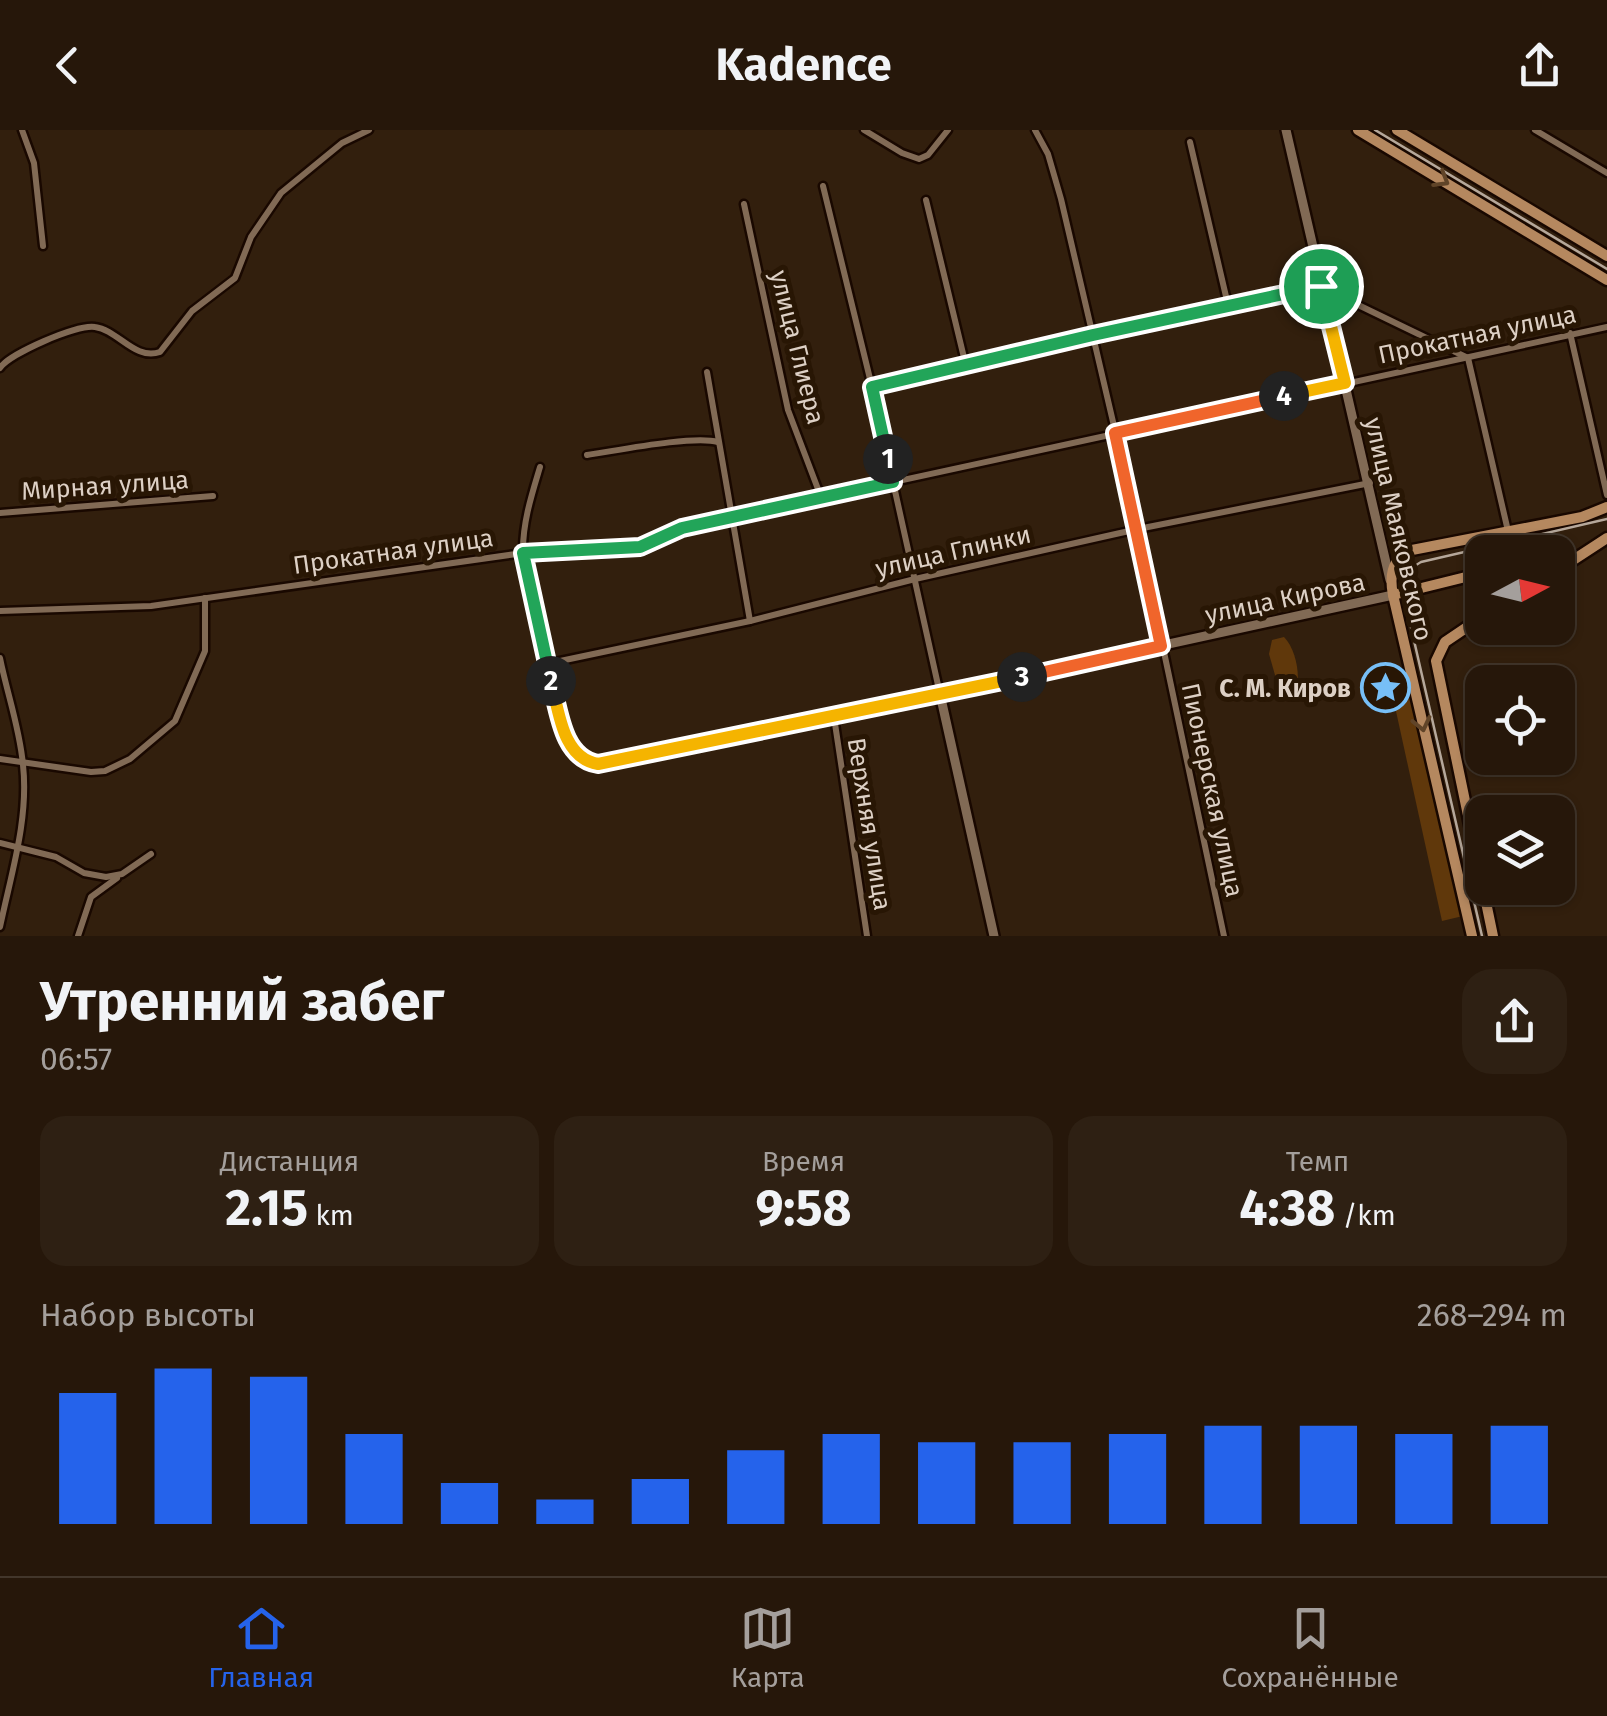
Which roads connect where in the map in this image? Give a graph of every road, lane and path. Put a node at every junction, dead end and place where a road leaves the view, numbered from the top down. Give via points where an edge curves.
1 (22, 130) edge
2 (369, 130) edge
3 (864, 130) edge
4 (948, 130) edge
5 (1034, 130) edge
6 (1286, 130) edge
7 (1358, 130) edge
8 (1396, 130) edge
9 (1534, 130) edge
10 (1190, 142) dead end
11 (1607, 173) edge
12 (823, 186) dead end
13 (926, 200) dead end
14 (744, 204) dead end
15 (43, 246) dead end
16 (1607, 256) edge
17 (1607, 280) edge
18 (1321, 286) junction
19 (1228, 306) junction
20 (1607, 327) edge
21 (1570, 332) junction
22 (1093, 335) junction
23 (1468, 358) junction
24 (966, 366) junction
25 (0, 368) edge
26 (707, 372) dead end
27 (1345, 383) junction
28 (872, 387) junction
29 (1115, 433) junction
30 (719, 442) junction
31 (587, 456) dead end
32 (540, 467) dead end
33 (893, 482) junction
34 (1370, 482) junction
35 (1607, 495) edge
36 (213, 496) dead end
37 (821, 497) junction
38 (1607, 507) edge
39 (0, 513) edge
40 (732, 516) junction
41 (1138, 529) junction
42 (1508, 532) junction
43 (1607, 538) edge
44 (1585, 552) junction
45 (523, 553) junction
46 (1575, 554) edge
47 (1575, 559) edge
48 (1465, 576) edge
49 (915, 579) junction
50 (1392, 589) junction
51 (205, 598) junction
52 (0, 611) edge
53 (750, 621) junction
54 (1465, 628) edge
55 (1161, 646) junction
56 (0, 658) edge
57 (546, 664) junction
58 (940, 694) junction
59 (834, 717) junction
60 (0, 758) edge
61 (23, 764) junction
62 (0, 843) edge
63 (18, 846) junction
64 (150, 854) dead end
65 (122, 874) junction
66 (0, 926) edge
67 (78, 936) edge
68 (867, 936) edge
69 (994, 936) edge
70 (1224, 936) edge
71 (1472, 936) edge
72 (1493, 936) edge

1 - 15 street via 34,163
2 - 25 street via 342,143 281,193 251,237 235,278 192,311 160,352 147,354 87,326 10,357
3 - 4 street via 914,158 924,158
5 - 22 street, Пионерская улица via 1053,169
6 - 18 main road, улица Маяковского
7 -> 17 main road
8 - 16 main road
9 - 11 street
10 - 19 street
12 - 28 street
13 - 24 street
14 - 37 street, улица Глиера via 788,410
18 - 19 street
18 - 23 street
18 - 27 main road, улица Маяковского
19 - 22 street
20 - 21 street, Прокатная улица
21 - 23 street, Прокатная улица
21 - 35 street
22 - 24 street
22 - 29 street, Пионерская улица
23 - 27 street, Прокатная улица
23 - 42 street
24 - 28 street
26 - 30 street
27 - 29 street, Прокатная улица
27 - 34 main road, улица Маяковского
28 - 33 street
29 - 33 street, Прокатная улица
29 - 41 street, Пионерская улица
30 - 31 street
30 - 40 street
32 - 45 street
33 - 37 street, Прокатная улица
33 - 49 street
34 - 41 street, улица Глинки
34 - 50 main road, улица Маяковского
36 - 39 street, Мирная улица
37 - 40 street, Прокатная улица
38 - 42 main road, улица Кирова
40 - 45 street, Прокатная улица via 674,530 640,547
40 - 53 street
41 - 49 street, улица Глинки
41 - 55 street, Пионерская улица
42 - 50 main road, улица Кирова via 1404,554 1393,567
43 - 44 main road
44 - 46 main road
44 - 47 main road
45 - 51 street, Прокатная улица
45 - 57 street
48 - 50 main road
49 - 53 street, улица Глинки
49 - 58 street
50 - 55 main road, улица Кирова
50 -> 71 main road, улица Маяковского
51 - 52 street, Прокатная улица
51 - 61 street via 205,651 168,728 105,771
53 - 57 street, улица Глинки
54 - 72 main road, улица Маяковского via 1445,642 1436,661
55 - 58 main road, улица Кирова
55 - 70 street, Пионерская улица
56 - 61 street
57 - 59 street, улица Кирова via 568,741 579,756 598,764
58 - 59 street, улица Кирова
58 - 69 main road
59 - 68 street, Верхняя улица
60 - 61 street
61 - 63 street
62 - 63 street
63 - 65 street via 84,872
63 - 66 street
64 - 65 street
65 - 67 street via 92,897

